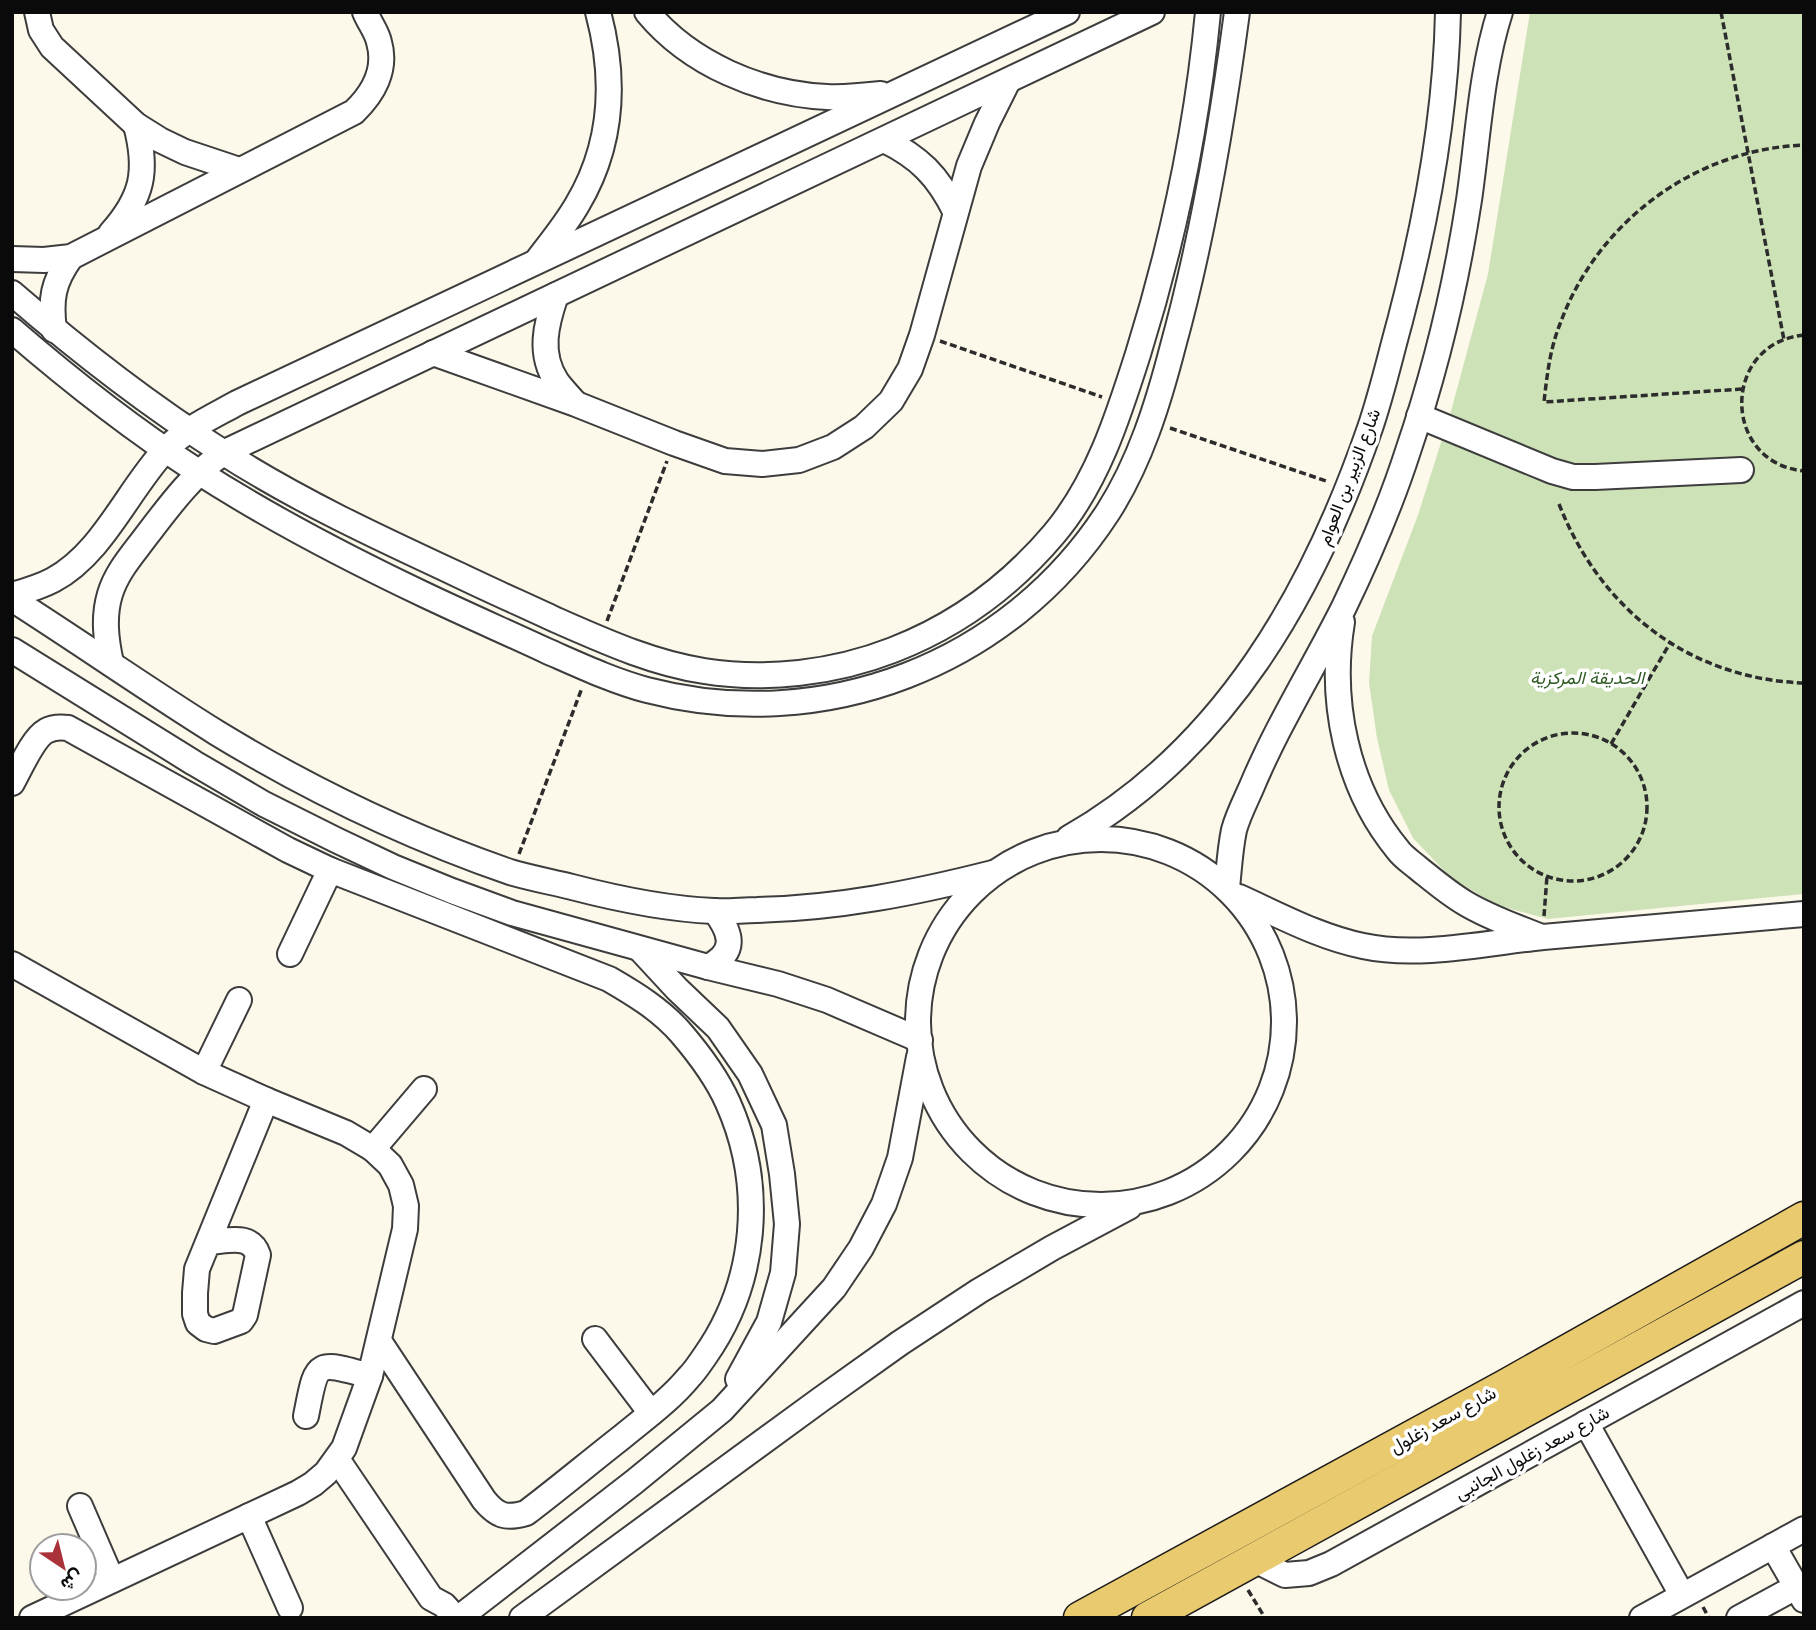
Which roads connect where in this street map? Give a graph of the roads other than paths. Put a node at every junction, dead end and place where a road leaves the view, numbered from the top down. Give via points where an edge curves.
1 (37, 12) edge
2 (365, 12) edge
3 (598, 12) edge
4 (647, 12) edge
5 (1067, 12) edge
6 (1152, 12) edge
7 (1208, 12) edge
8 (1237, 12) edge
9 (1448, 12) edge
10 (1500, 12) edge
11 (1008, 81) junction
12 (895, 93) junction
13 (136, 125) junction
14 (884, 140) junction
15 (239, 170) junction
16 (955, 211) junction
17 (632, 217) junction
18 (108, 237) junction
19 (647, 252) junction
20 (71, 257) junction
21 (12, 260) edge
22 (536, 262) junction
23 (12, 293) edge
24 (556, 295) junction
25 (12, 330) edge
26 (54, 330) junction
27 (433, 353) junction
28 (576, 404) junction
29 (1419, 416) junction
30 (188, 430) junction
31 (165, 450) junction
32 (223, 453) junction
33 (1741, 470) dead end
34 (199, 473) junction
35 (1055, 533) junction
36 (1079, 551) junction
37 (12, 597) edge
38 (1345, 605) junction
39 (600, 640) junction
40 (12, 650) edge
41 (111, 663) junction
42 (589, 669) junction
43 (12, 783) edge
44 (1060, 843) junction
45 (330, 870) junction
46 (997, 872) junction
47 (1230, 891) junction
48 (715, 911) junction
49 (1804, 914) edge
50 (1543, 937) junction
51 (639, 948) junction
52 (290, 954) dead end
53 (12, 964) edge
54 (708, 967) junction
55 (239, 1000) dead end
56 (920, 1045) junction
57 (204, 1072) junction
58 (424, 1089) dead end
59 (265, 1100) junction
60 (373, 1149) junction
61 (1141, 1201) junction
62 (1804, 1218) edge
63 (209, 1242) dead end
64 (1804, 1257) edge
65 (1804, 1303) edge
66 (595, 1339) dead end
67 (379, 1341) junction
68 (370, 1376) junction
69 (1505, 1386) junction
70 (722, 1410) junction
71 (651, 1413) junction
72 (1520, 1414) junction
73 (306, 1416) dead end
74 (1586, 1423) junction
75 (337, 1460) junction
76 (80, 1506) dead end
77 (249, 1517) junction
78 (1804, 1529) edge
79 (1773, 1546) junction
80 (1245, 1565) junction
81 (112, 1580) junction
82 (1800, 1593) edge
83 (1682, 1595) junction
84 (290, 1608) dead end
85 (70, 1609) edge
86 (447, 1614) edge
87 (32, 1618) edge
88 (522, 1618) edge
89 (1080, 1618) edge
90 (1148, 1618) edge
91 (1642, 1618) edge
92 (1739, 1618) edge

1 - 13 street via 52,47
2 - 15 street via 379,42 381,61 368,98 354,112
3 - 22 street via 610,75 603,142 578,205
4 - 12 street via 702,59 762,86 828,97
5 - 12 street
6 - 11 street
7 - 35 street via 1196,107 1158,286 1104,450
8 - 36 street via 1201,234 1151,421 1133,468
9 - 44 street, شارع الزبير بن العوام via 1441,102 1407,295 1370,427 1325,544 1266,649 1191,744 1147,785
10 - 29 street via 1452,295
11 - 14 street
11 - 16 street via 981,135
12 - 17 street
13 - 15 street via 185,152
13 - 18 street via 143,173 136,197
14 - 16 street via 926,168
14 - 19 street
15 - 18 street
16 - 28 street via 910,369 891,401 864,427 833,447 799,460 762,464 725,460
17 - 19 street
17 - 22 street
18 - 20 street
19 - 24 street
20 - 21 street
20 - 26 street via 53,291
22 - 30 street
23 - 26 street
24 - 27 street
24 - 28 street via 544,339 547,361 556,381
25 - 31 street
26 - 30 street
27 - 28 street
27 - 32 street
29 - 33 street via 1573,477
29 - 38 street
30 - 31 street
30 - 32 street
31 - 34 street
31 - 37 street via 74,566 54,580
32 - 34 street
32 - 39 street via 358,528
34 - 41 street via 120,570 105,619
34 - 42 street via 339,554
35 - 36 street
35 - 39 street via 1014,577 970,611 922,639 870,659 817,671 761,676 665,663
36 - 42 street via 1038,596 990,633 938,663 882,685 824,699 764,705 704,702 645,690
37 - 41 street
38 - 47 street via 1248,795 1235,828
38 - 50 street via 1338,648 1340,713 1356,776 1374,816 1399,851 1433,881 1466,904
39 - 42 street
40 - 51 street via 194,763 336,840 512,913
41 - 48 street via 219,734 333,796 452,849 512,872 635,901
43 - 45 street via 38,737 57,727 68,728
44 - 46 street via 1032,852
44 - 47 street via 1110,839 1149,845 1204,869
45 - 52 street
45 - 71 street via 609,979 655,1009 707,1065 743,1144 751,1193 750,1243 739,1291 718,1336 690,1377
46 - 48 street via 868,901 802,909
46 - 56 street via 966,899 942,932 926,969 918,1009
47 - 50 street via 1333,938 1364,946 1427,950
47 - 61 street via 1266,941 1278,971 1284,1036 1278,1068 1267,1099 1229,1152 1185,1184
48 - 54 street via 729,943 718,962
49 - 50 street
51 - 54 street
51 - 70 street via 718,1028 750,1074 774,1125 787,1224 783,1273 769,1322
53 - 57 street
54 - 56 street via 827,1000
55 - 57 street
56 - 61 street via 934,1098 952,1128 975,1155 1003,1177 1035,1193 1070,1202
56 - 70 street via 900,1158 884,1204 861,1248 834,1288
57 - 59 street
58 - 60 street
59 - 60 street
59 - 63 street
60 - 67 street via 390,1165 406,1206 405,1229
61 - 88 street via 979,1291 900,1343
62 - 69 main road, شارع سعد زغلول
64 - 72 main road, شارع سعد زغلول
65 - 74 street, شارع سعد زغلول الجانبى
66 - 71 street
67 - 68 street
67 - 71 street via 484,1500 502,1515 526,1513
68 - 73 street via 335,1366 318,1371
68 - 75 street
69 - 72 main road
69 - 89 main road, شارع سعد زغلول
70 - 86 street via 634,1482
72 - 80 main road, شارع سعد زغلول
74 - 80 street, شارع سعد زغلول الجانبى via 1331,1564 1285,1576
74 - 83 street
75 - 77 street via 313,1484
75 - 86 street
76 - 81 street
77 - 81 street
77 - 84 street
78 - 79 street
79 - 82 street
79 - 83 street
80 - 90 main road, شارع سعد زغلول
81 - 85 street
82 - 92 street
83 - 91 street
85 - 87 street

